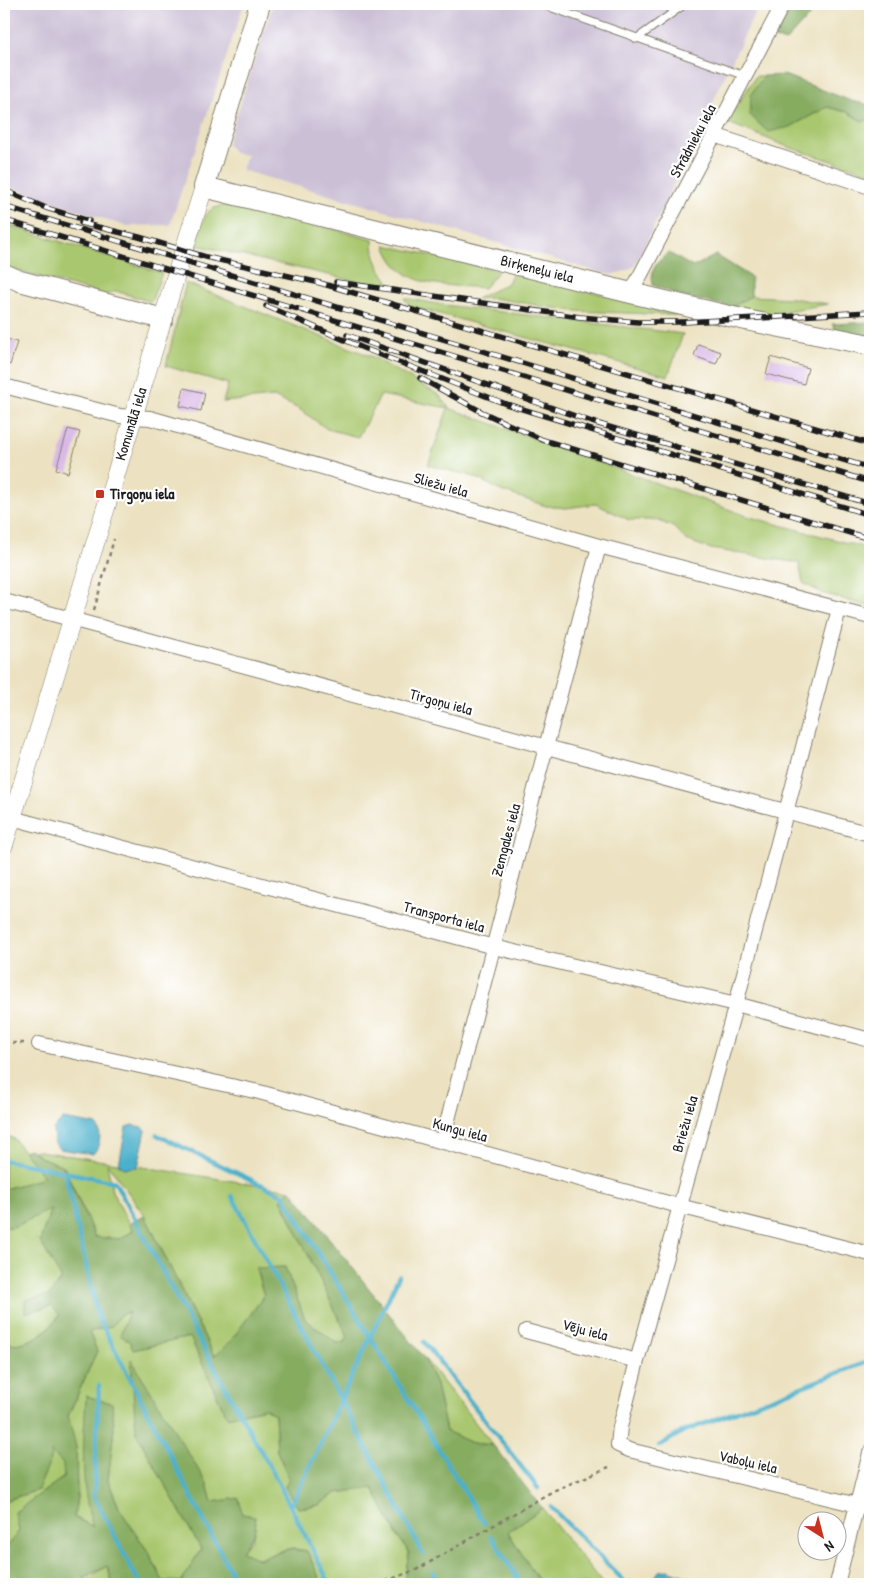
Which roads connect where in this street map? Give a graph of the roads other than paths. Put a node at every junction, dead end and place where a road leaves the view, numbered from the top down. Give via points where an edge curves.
1 (260, 4) edge
2 (542, 4) edge
3 (685, 4) edge
4 (782, 4) edge
5 (636, 39) junction
6 (745, 76) junction
7 (714, 136) junction
8 (870, 187) edge
9 (204, 188) junction
10 (4, 274) edge
11 (631, 292) junction
12 (163, 319) junction
13 (870, 345) edge
14 (4, 386) edge
15 (133, 417) junction
16 (599, 546) junction
17 (4, 601) edge
18 (839, 609) junction
19 (870, 617) edge
20 (72, 621) junction
21 (547, 748) junction
22 (11, 806) edge
23 (785, 812) junction
24 (870, 834) edge
25 (4, 845) edge
26 (494, 947) junction
27 (736, 1004) junction
28 (870, 1040) edge
29 (39, 1044) road end
30 (442, 1142) junction
31 (679, 1206) junction
32 (870, 1254) edge
33 (526, 1331) dead end
34 (636, 1361) junction
35 (618, 1445) joint
36 (870, 1453) edge
37 (864, 1506) edge
38 (837, 1584) edge

1 - 9 main road, Komunālā iela
2 - 5 lane
3 - 5 lane
4 - 6 street, Strādnieku iela
5 - 6 lane
6 - 7 street, Strādnieku iela
7 - 8 street
7 - 11 street, Strādnieku iela
9 - 11 main road, Birķeneļu iela
9 - 12 street, Komunālā iela
10 - 12 main road
11 - 13 main road, Birķeneļu iela
12 - 15 street, Komunālā iela
14 - 15 street, Sliežu iela
15 - 16 street, Sliežu iela via 150,418
15 - 20 street, Komunālā iela
16 - 18 street, Sliežu iela
16 - 21 street, Zemgales iela
17 - 20 street, Tirgoņu iela
18 - 19 street, Sliežu iela
18 - 23 street, Briežu iela
20 - 21 street, Tirgoņu iela
20 - 22 street, Komunālā iela
21 - 23 street, Tirgoņu iela
21 - 26 street, Zemgales iela
22 - 25 street, Komunālā iela
22 - 26 street, Transporta iela
23 - 24 street, Tirgoņu iela
23 - 27 street, Briežu iela
26 - 27 street, Transporta iela
26 - 30 street, Zemgales iela
27 - 28 street, Transporta iela
27 - 31 street, Briežu iela
29 - 30 street, Kungu iela via 259,1092
30 - 31 street, Kungu iela
31 - 32 street, Kungu iela
31 - 34 street, Briežu iela
33 - 34 street, Vēju iela
34 - 35 street, Briežu iela
35 - 37 street, Vaboļu iela
36 - 37 street
37 - 38 street

